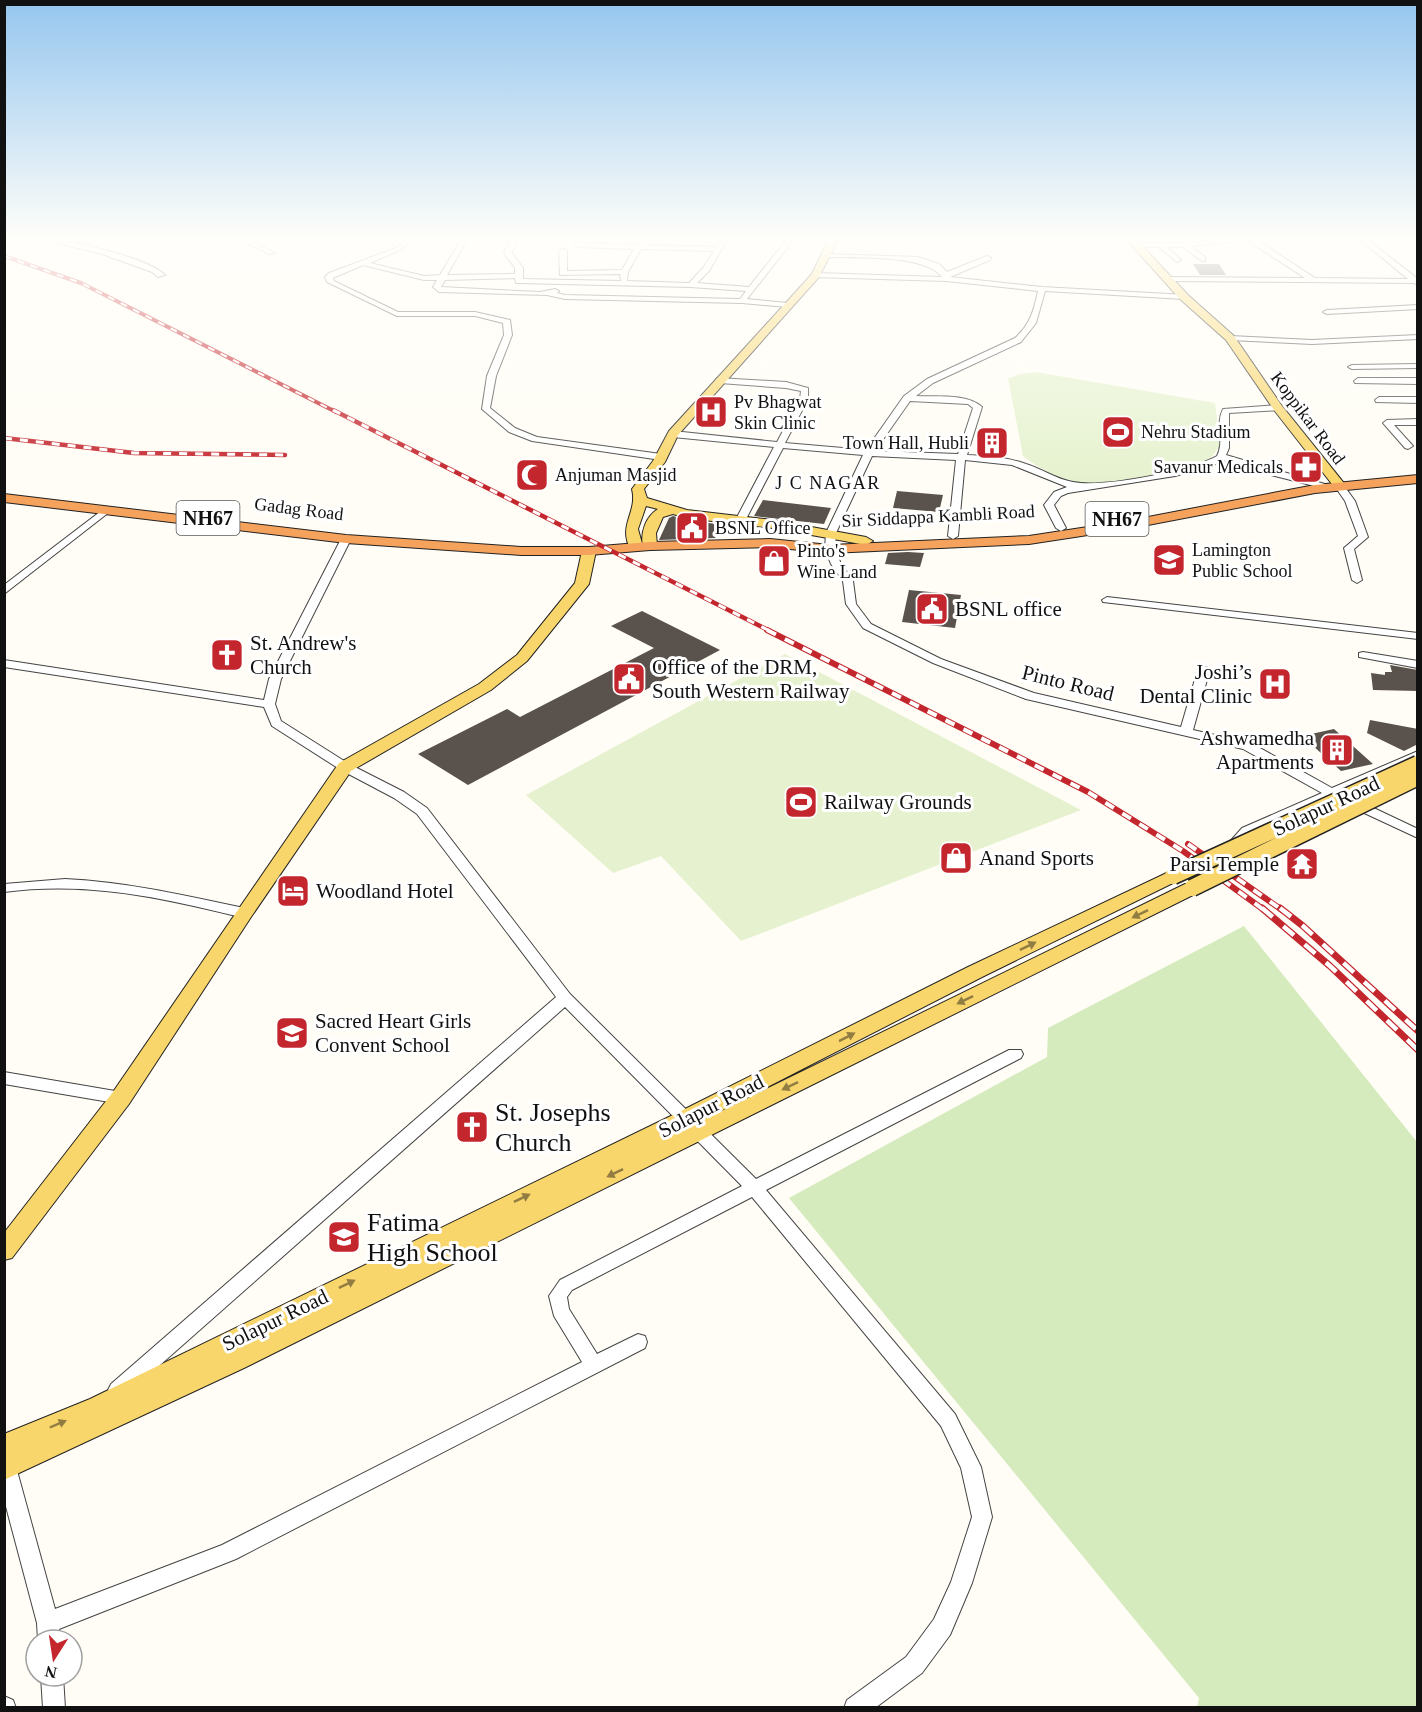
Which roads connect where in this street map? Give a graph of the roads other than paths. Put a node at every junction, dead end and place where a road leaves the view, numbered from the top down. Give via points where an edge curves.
1 (491, 318) edge
2 (775, 318) edge
3 (1035, 318) edge
4 (1207, 318) edge
5 (1418, 337) edge
6 (1230, 338) junction
7 (1418, 366) edge
8 (1352, 367) dead end
9 (720, 380) junction
10 (1358, 381) dead end
11 (1418, 381) edge
12 (907, 398) junction
13 (1379, 400) dead end
14 (1416, 402) edge
15 (1278, 408) junction
16 (1418, 422) edge
17 (673, 434) junction
18 (780, 445) junction
19 (1408, 446) dead end
20 (663, 452) junction
21 (869, 453) junction
22 (1222, 457) junction
23 (961, 458) junction
24 (1418, 470) edge
25 (1051, 477) junction
26 (1418, 479) edge
27 (1310, 482) junction
28 (1334, 483) junction
29 (1080, 486) junction
30 (4, 494) edge
31 (1053, 496) junction
32 (4, 498) edge
33 (642, 500) junction
34 (673, 510) junction
35 (105, 511) junction
36 (740, 521) junction
37 (1060, 528) junction
38 (953, 536) junction
39 (346, 540) junction
40 (830, 541) junction
41 (410, 544) junction
42 (643, 546) junction
43 (590, 550) junction
44 (1357, 580) dead end
45 (4, 591) edge
46 (1107, 600) dead end
47 (1418, 636) edge
48 (1363, 655) dead end
49 (4, 663) edge
50 (1418, 665) edge
51 (1204, 669) dead end
52 (269, 704) junction
53 (1186, 732) junction
54 (1418, 755) edge
55 (1418, 764) edge
56 (345, 767) junction
57 (1418, 777) edge
58 (1418, 784) edge
59 (1332, 794) junction
60 (1365, 810) junction
61 (1418, 834) edge
62 (1231, 849) junction
63 (1244, 862) junction
64 (4, 888) edge
65 (244, 913) junction
66 (565, 998) junction
67 (1015, 1054) dead end
68 (4, 1078) edge
69 (121, 1098) junction
70 (692, 1126) junction
71 (754, 1188) junction
72 (14, 1226) edge
73 (4, 1251) edge
74 (638, 1342) dead end
75 (594, 1365) junction
76 (99, 1407) junction
77 (5, 1460) edge
78 (47, 1628) edge
79 (57, 1628) edge
80 (52, 1688) edge
81 (54, 1707) edge
82 (855, 1707) edge

1 - 20 street via 507,322 510,330 493,370 486,409 512,430 536,439
2 - 9 main road
3 - 12 street via 1018,340 930,381
4 - 6 main road, Koppikar Road
5 - 6 street via 1312,342
6 - 15 main road, Koppikar Road
7 - 8 street
9 - 17 main road
9 - 18 street via 805,390
10 - 11 street
12 - 21 street
12 - 23 street via 978,407
13 - 14 street
15 - 22 street via 1226,411
15 - 28 main road, Koppikar Road
16 - 19 street via 1387,423
17 - 18 street
17 - 20 main road
18 - 21 street
18 - 36 street
20 - 33 main road via 638,489
21 - 23 street
21 - 40 street
22 - 27 street
22 - 29 street via 1198,469
23 - 25 street via 1026,465
23 - 38 street
24 - 28 highway, Sir Siddappa Kambli Road / NH67
25 - 29 street
25 - 31 street
26 - 28 highway, Sir Siddappa Kambli Road / NH67
27 - 28 highway, Sir Siddappa Kambli Road / NH67
27 - 37 highway, Sir Siddappa Kambli Road / NH67
28 - 40 highway, Sir Siddappa Kambli Road / NH67 via 1128,525 1029,540
28 - 44 street via 1350,501 1363,537 1349,548
29 - 31 street
30 - 41 highway, Gadag Road / NH67
31 - 37 street via 1049,505
32 - 35 highway, Gadag Road / NH67
33 - 34 main road
33 - 42 main road via 631,529
34 - 36 main road
34 - 42 main road via 659,513
35 - 39 highway, Gadag Road / NH67
35 - 45 street
36 - 40 main road
37 - 38 highway, Sir Siddappa Kambli Road / NH67
38 - 40 highway, Sir Siddappa Kambli Road / NH67
39 - 41 highway, Gadag Road / NH67
39 - 52 street via 275,679
40 - 42 highway, Sir Siddappa Kambli Road / NH67 via 813,546
40 - 53 street, Pinto Road via 836,564 848,581 852,603 867,626 937,661 1030,696
41 - 43 highway, Gadag Road / NH67 via 520,551
42 - 43 highway, Gadag Road / NH67
43 - 56 main road via 582,584 522,658 485,687
46 - 47 street
48 - 50 street
49 - 52 street
51 - 53 street
52 - 56 street via 276,723
53 - 59 street, Pinto Road via 1247,746
54 - 59 street
55 - 62 main road, Solapur Road, bridge
56 - 65 main road
56 - 66 street via 422,811
57 - 63 main road, Solapur Road, bridge
58 - 60 street
59 - 60 street, Pinto Road
59 - 62 street via 1247,831
60 - 61 street, Pinto Road
60 - 63 street via 1265,860
70 -> 62 main road, Solapur Road, bridge via 975,972
63 -> 70 main road, Solapur Road, bridge
64 - 65 street via 70,884 140,889
65 - 69 main road
66 - 70 street
66 - 76 street
67 - 71 street
68 - 69 street
69 - 72 main road
70 - 71 street
76 -> 70 main road, Solapur Road
70 -> 77 main road, Solapur Road via 235,1360
71 - 75 street via 566,1285 558,1296 560,1311
71 - 82 street via 948,1419 971,1467 982,1517 942,1627 914,1665
72 - 73 main road
74 - 75 street
75 - 79 street via 229,1552
77 -> 76 main road, Solapur Road
77 - 78 street
80 - 81 street

